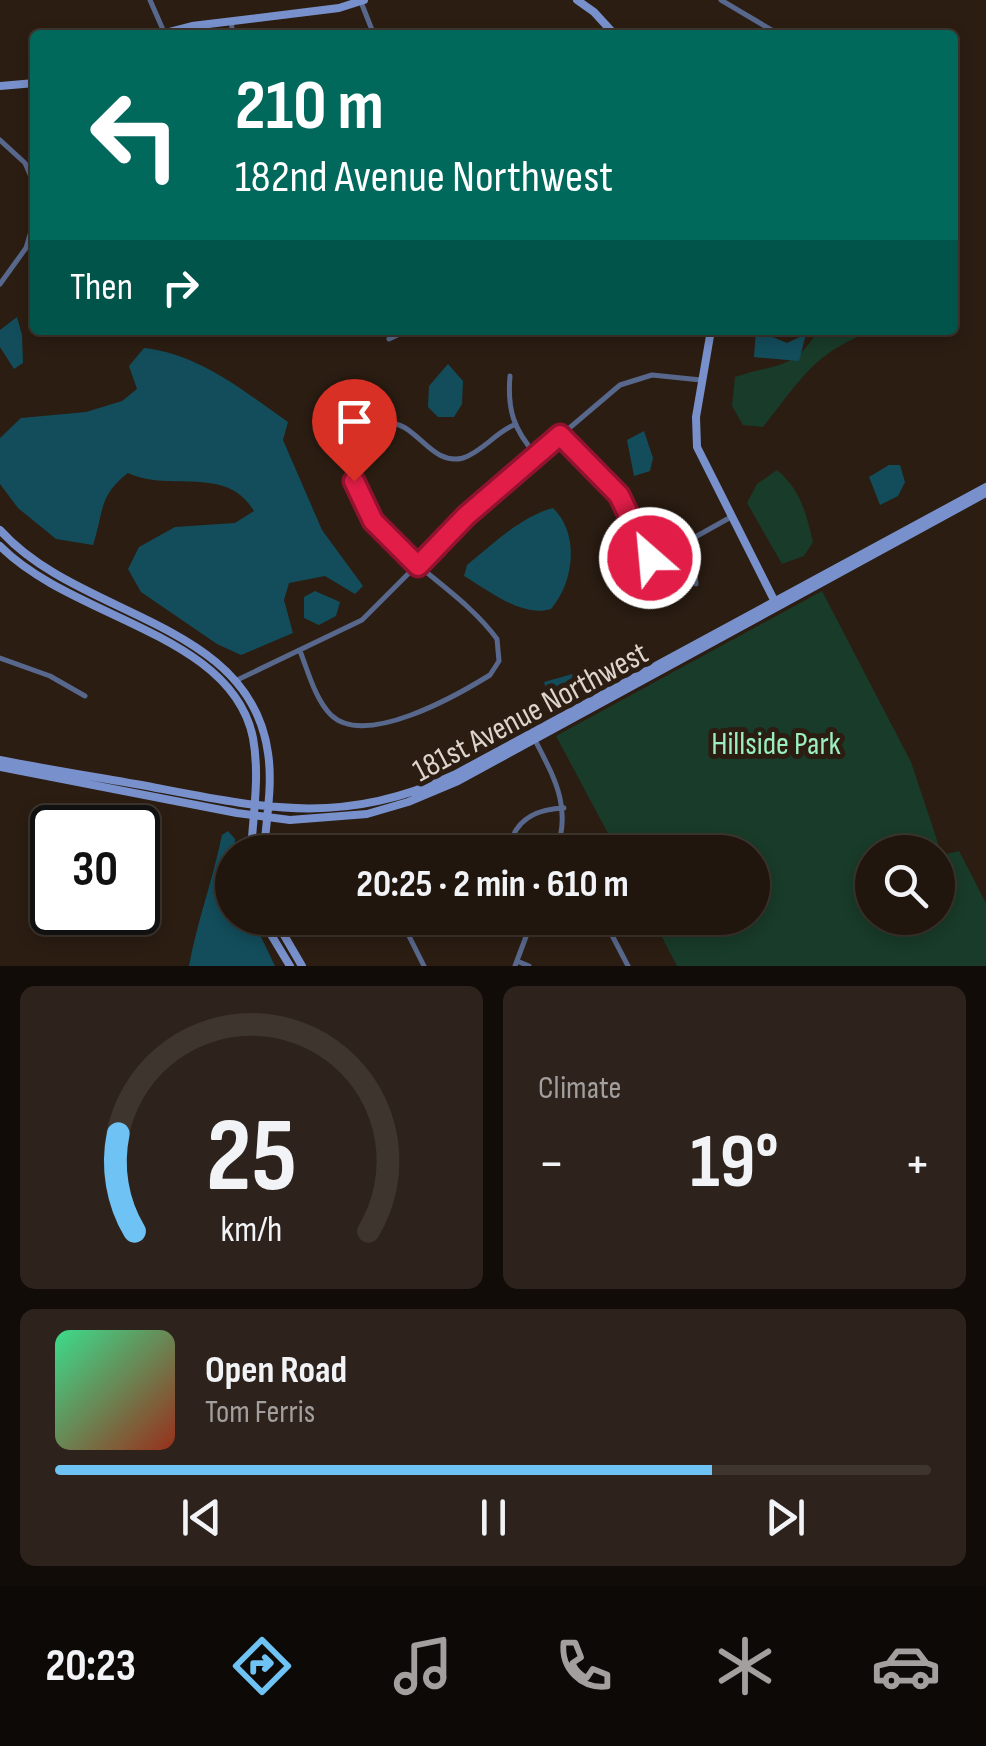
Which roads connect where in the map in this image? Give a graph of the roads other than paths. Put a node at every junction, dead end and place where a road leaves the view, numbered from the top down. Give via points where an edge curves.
1 (150, 0) edge
2 (577, 0) edge
3 (721, 0) edge
4 (362, 1) edge
5 (231, 21) junction
6 (160, 30) edge
7 (183, 30) edge
8 (232, 30) edge
9 (372, 30) edge
10 (610, 30) edge
11 (772, 30) edge
12 (30, 83) edge
13 (0, 86) edge
14 (0, 140) edge
15 (30, 174) edge
16 (30, 240) edge
17 (0, 284) edge
18 (397, 335) edge
19 (710, 335) edge
20 (389, 339) dead end
21 (510, 376) dead end
22 (702, 381) junction
23 (514, 425) junction
24 (560, 435) junction
25 (536, 455) junction
26 (986, 490) edge
27 (731, 517) junction
28 (0, 530) edge
29 (684, 543) junction
30 (0, 546) edge
31 (418, 566) junction
32 (696, 584) dead end
33 (776, 603) junction
34 (300, 651) junction
35 (0, 658) edge
36 (232, 683) junction
37 (85, 696) dead end
38 (533, 736) junction
39 (0, 763) edge
40 (564, 808) junction
41 (254, 811) junction
42 (267, 813) junction
43 (252, 835) edge
44 (265, 835) edge
45 (514, 835) edge
46 (562, 835) edge
47 (272, 935) edge
48 (284, 935) edge
49 (408, 935) edge
50 (527, 935) edge
51 (612, 935) edge
52 (516, 964) edge
53 (290, 966) edge
54 (302, 966) edge
55 (424, 966) edge
56 (529, 966) edge
57 (628, 966) edge

1 - 6 street
2 - 10 main road
3 - 11 street
4 - 5 main road
4 - 9 street
5 - 7 main road
5 - 8 street
12 - 13 main road
14 - 15 street
16 - 17 street
18 - 20 street
19 - 22 main road
21 - 23 street
22 - 24 street via 652,374 628,381
22 - 27 main road via 697,447
23 - 25 street
23 - 31 street via 457,459 440,455 395,423 374,425 349,440 345,459 370,516
24 - 25 street
24 - 29 street via 619,495 640,554 656,558
25 - 31 street
26 - 33 main road, 181st Avenue Northwest
27 - 29 street
27 - 33 main road
28 - 36 main road via 49,573 195,645 221,664
29 - 32 street
30 - 36 main road via 57,590 192,655
31 - 34 street via 356,625
31 - 34 street via 497,639 499,661 490,676 396,720 352,726 325,708
33 - 38 main road, 181st Avenue Northwest
34 - 36 street
35 - 37 street
36 - 41 main road via 254,742
36 - 42 main road via 257,715 268,747
38 - 40 street
38 - 42 main road, 181st Avenue Northwest via 444,788 384,810 335,819
39 - 41 main road, 181st Avenue Northwest
40 - 45 street via 521,821
40 - 46 street
41 - 42 main road, 181st Avenue Northwest
41 - 43 main road
42 - 44 main road
47 - 53 main road
48 - 54 main road
49 - 55 street
50 - 52 street
51 - 57 street
52 - 56 street

